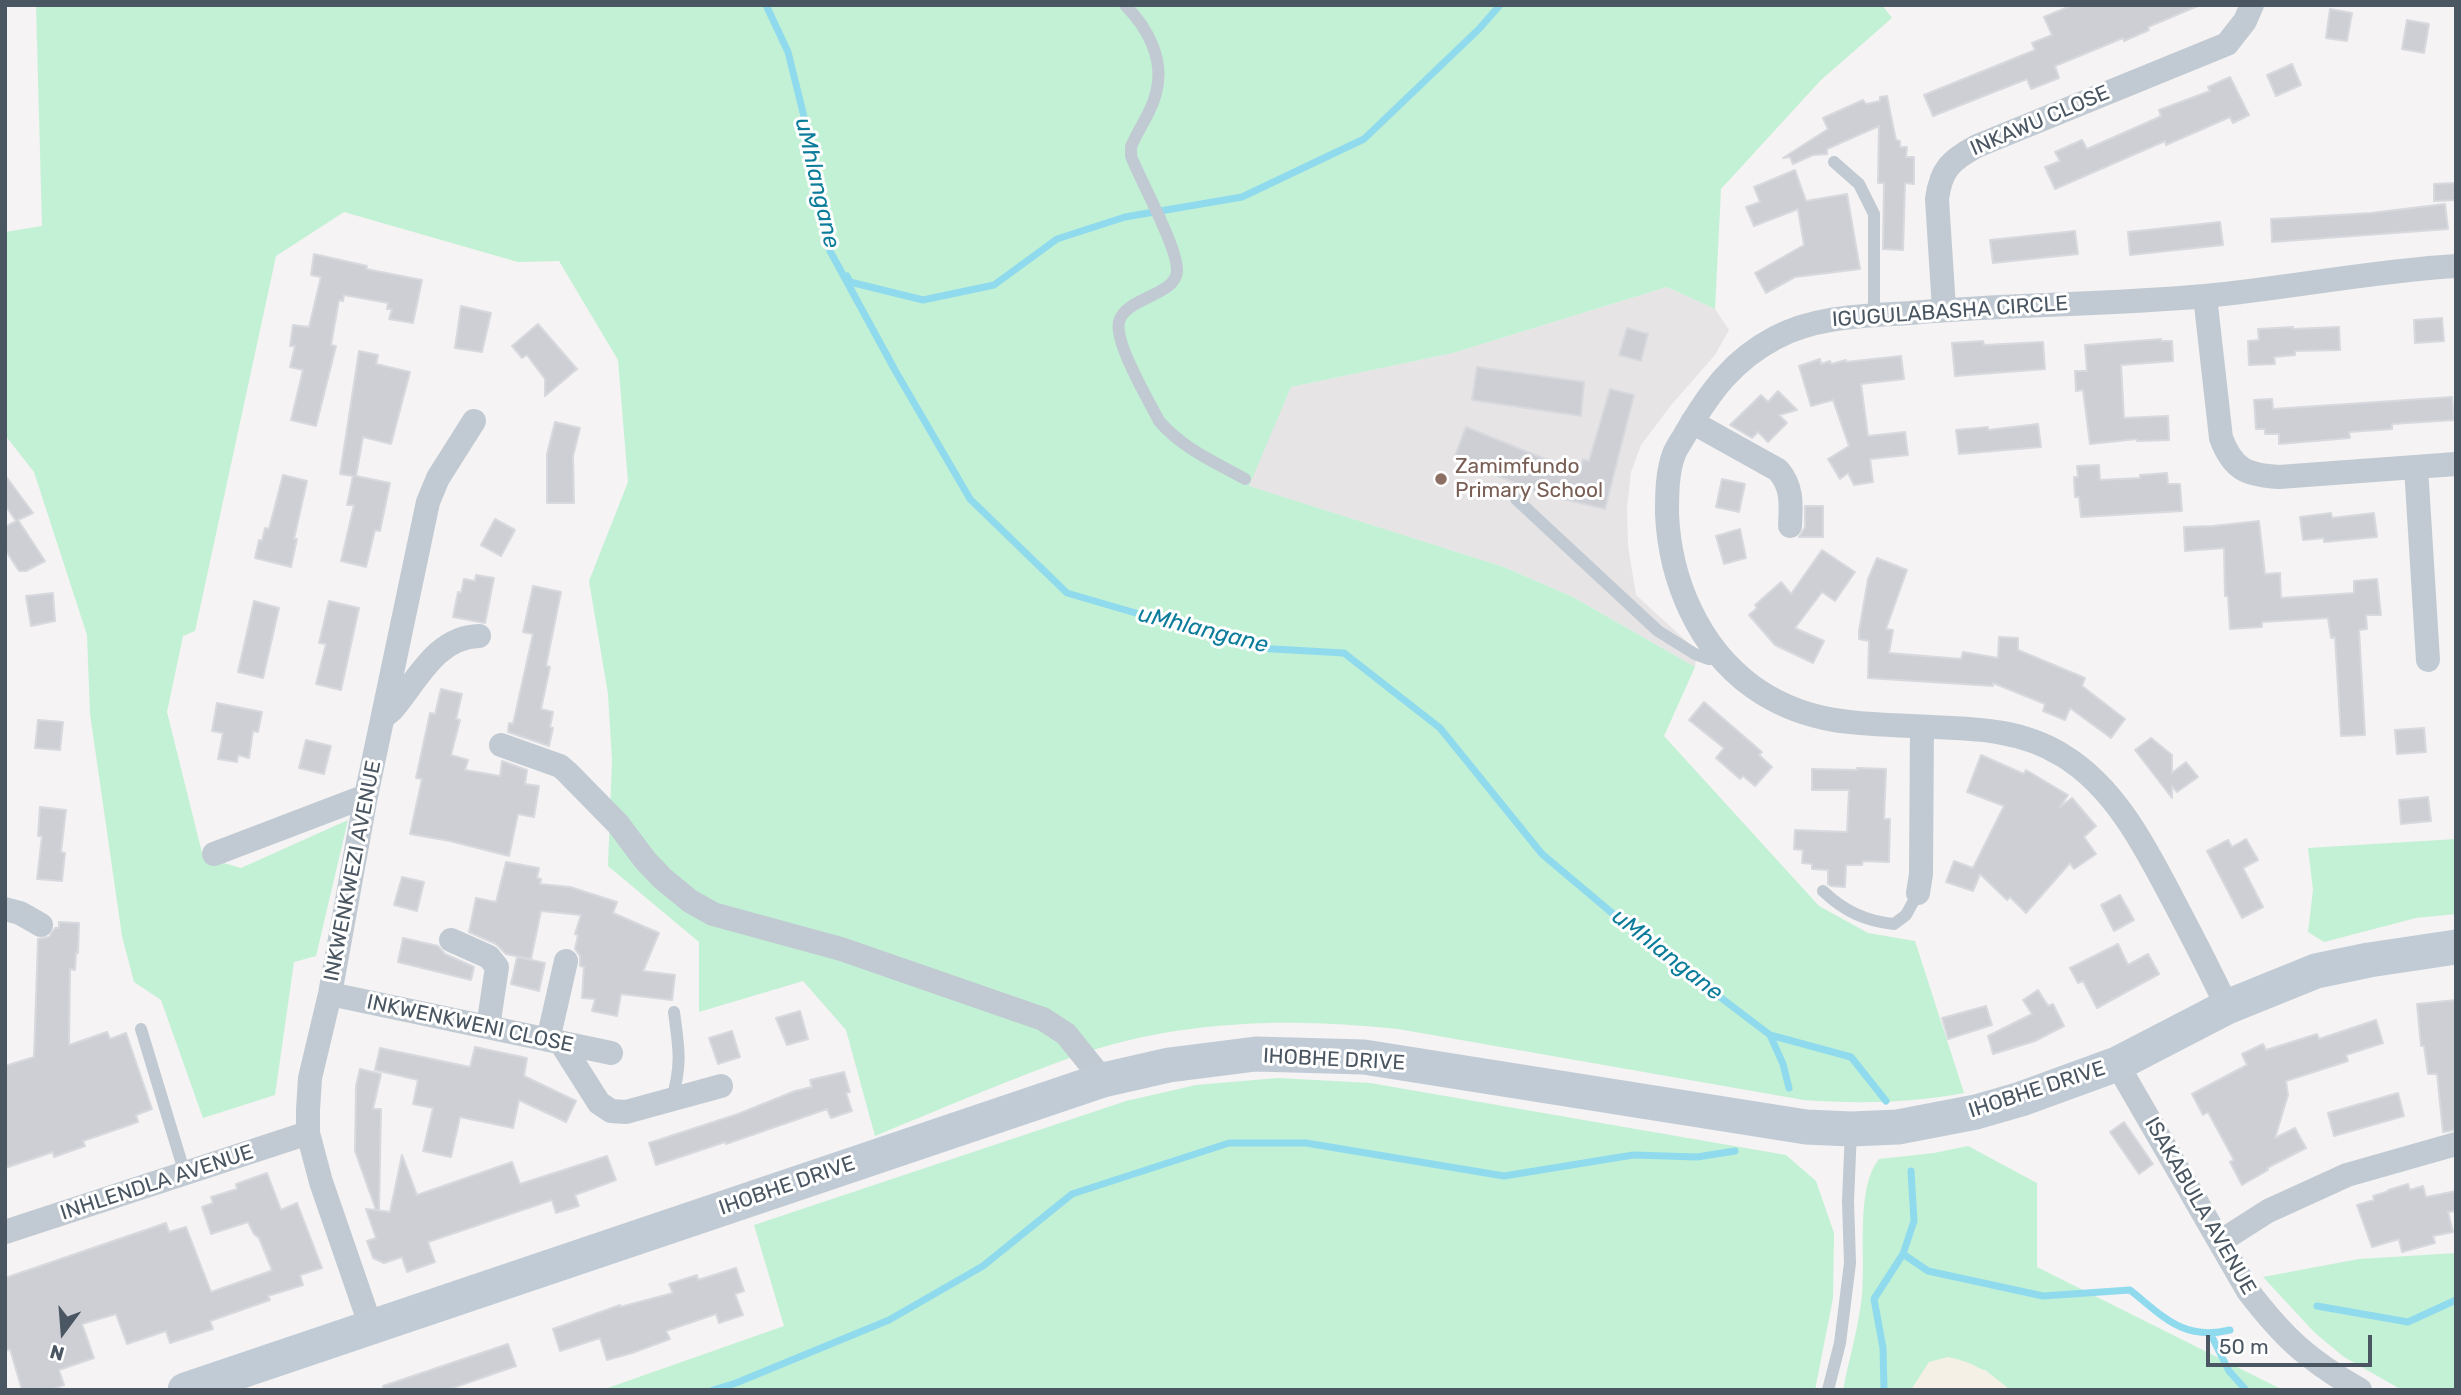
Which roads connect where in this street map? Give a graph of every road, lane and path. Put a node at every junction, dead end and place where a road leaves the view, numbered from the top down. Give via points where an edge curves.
1 (1125, 5) edge
2 (2252, 5) edge
3 (1834, 162) dead end
4 (2456, 266) edge
5 (2205, 296) junction
6 (1944, 309) junction
7 (1874, 315) junction
8 (474, 421) dead end
9 (1692, 422) junction
10 (2456, 464) edge
11 (2416, 467) junction
12 (1245, 479) dead end
13 (1516, 499) dead end
14 (1790, 526) dead end
15 (479, 636) dead end
16 (1723, 659) junction
17 (2428, 660) dead end
18 (384, 717) junction
19 (1922, 727) junction
20 (501, 745) dead end
21 (366, 796) junction
22 (214, 854) dead end
23 (1824, 891) dead end
24 (1918, 893) joint
25 (5, 909) edge
26 (41, 925) dead end
27 (452, 940) dead end
28 (2456, 947) edge
29 (566, 961) dead end
30 (330, 994) junction
31 (2227, 1007) junction
32 (674, 1013) dead end
33 (488, 1027) junction
34 (141, 1029) dead end
35 (554, 1041) junction
36 (611, 1053) dead end
37 (2117, 1064) junction
38 (1103, 1080) junction
39 (721, 1086) dead end
40 (672, 1100) junction
41 (1851, 1129) junction
42 (308, 1133) junction
43 (2456, 1144) edge
44 (185, 1174) junction
45 (5, 1232) edge
46 (2221, 1241) junction
47 (371, 1327) junction
48 (185, 1390) edge
49 (1828, 1390) edge
50 (2360, 1390) edge

1 - 12 lane via 1150,35 1158,64 1156,95 1131,156 1177,269 1167,286 1126,309 1118,334 1159,421 1193,450
2 - 6 street, INKAWU CLOSE via 2227,44 1977,146 1947,167 1937,199
3 - 7 lane via 1860,184 1874,214
4 - 5 street, IGUGULABASHA CIRCLE
5 - 6 street, IGUGULABASHA CIRCLE
5 - 11 street via 2221,438 2235,465 2256,476 2280,477
6 - 7 street, IGUGULABASHA CIRCLE
7 - 9 street, IGUGULABASHA CIRCLE via 1826,320 1775,338 1720,380
8 - 18 street, INKWENKWEZI AVENUE via 428,502
9 - 14 street via 1778,470 1790,491
9 - 16 street, IGUGULABASHA CIRCLE via 1674,454 1667,489 1672,560 1695,620
10 - 11 street
11 - 17 street
13 - 16 lane via 1658,631 1695,654
15 - 18 street via 459,639 441,649
16 - 19 street, IGUGULABASHA CIRCLE via 1753,687 1802,714 1843,723
18 - 21 street, INKWENKWEZI AVENUE
19 - 24 street
19 - 31 street, IGUGULABASHA CIRCLE via 1961,726 2007,733 2062,754 2081,769 2142,841
20 - 38 street via 567,772 662,878 701,908 735,922 841,949 1043,1019 1075,1042
21 - 22 street
21 - 30 street, INKWENKWEZI AVENUE
23 - 24 lane via 1847,911 1894,924 1906,915
25 - 26 street
27 - 33 street via 489,957 497,967
28 - 31 street, IHOBHE DRIVE via 2316,971
29 - 35 street
30 - 33 street, INKWENKWENI CLOSE
30 - 42 street, INKWENKWEZI AVENUE via 310,1078
31 - 37 street, IHOBHE DRIVE
32 - 40 lane via 680,1062
33 - 35 street, INKWENKWENI CLOSE
34 - 44 lane
35 - 36 street, INKWENKWENI CLOSE
35 - 40 street via 611,1111 626,1112
37 - 41 street, IHOBHE DRIVE via 1976,1112 1898,1127
37 - 46 street, ISAKABULA AVENUE
38 - 41 street, IHOBHE DRIVE via 1169,1065 1256,1054 1364,1057 1771,1122
38 - 47 street, IHOBHE DRIVE
39 - 40 street
41 - 49 lane via 1850,1263 1840,1343
42 - 44 street, INHLENDLA AVENUE
42 - 47 street, INKWENKWEZI AVENUE
43 - 46 street via 2347,1175 2268,1211
44 - 45 street, INHLENDLA AVENUE
46 - 50 street, ISAKABULA AVENUE via 2248,1291 2297,1349
47 - 48 street, IHOBHE DRIVE

